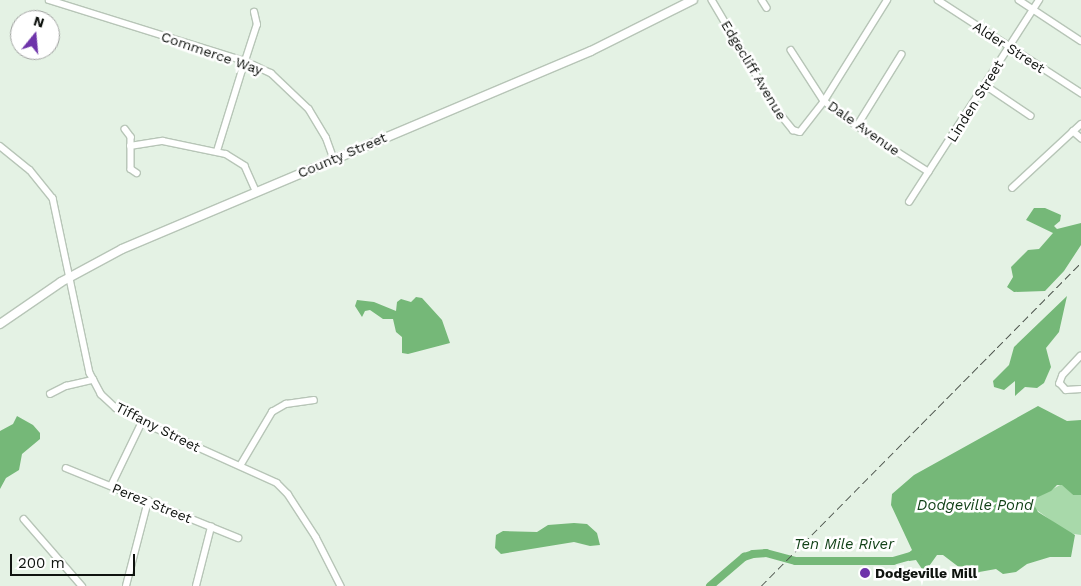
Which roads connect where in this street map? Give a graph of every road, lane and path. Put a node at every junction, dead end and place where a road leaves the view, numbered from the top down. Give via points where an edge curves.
1 (49, 0) edge
2 (693, 0) edge
3 (712, 0) edge
4 (762, 0) edge
5 (887, 0) edge
6 (938, 0) edge
7 (1019, 0) edge
8 (1040, 0) edge
9 (767, 8) dead end
10 (1034, 9) junction
11 (254, 12) dead end
12 (1081, 41) edge
13 (1009, 46) junction
14 (791, 50) dead end
15 (901, 55) dead end
16 (245, 61) junction
17 (242, 70) dead end
18 (985, 85) junction
19 (1081, 93) edge
20 (824, 101) junction
21 (1031, 116) dead end
22 (1081, 124) edge
23 (857, 126) junction
24 (125, 129) dead end
25 (1073, 131) junction
26 (1081, 138) edge
27 (0, 146) edge
28 (130, 146) junction
29 (217, 152) junction
30 (334, 159) junction
31 (929, 172) junction
32 (136, 174) dead end
33 (1012, 188) dead end
34 (256, 191) junction
35 (909, 202) dead end
36 (69, 278) junction
37 (0, 324) edge
38 (1081, 356) edge
39 (93, 380) junction
40 (1081, 389) edge
41 (50, 394) dead end
42 (314, 400) dead end
43 (142, 422) junction
44 (240, 466) junction
45 (66, 468) dead end
46 (111, 486) junction
47 (148, 501) junction
48 (24, 518) dead end
49 (211, 528) junction
50 (238, 538) dead end
51 (82, 586) edge
52 (126, 586) edge
53 (196, 586) edge
54 (341, 586) edge

1 - 16 street, Commerce Way
2 - 30 main road, County Street via 591,51
3 - 20 street, Edgecliff Avenue via 787,125 802,132
4 - 9 street
5 - 20 street
6 - 13 street, Alder Street
7 - 10 street
8 - 10 street, Linden Street
10 - 12 street
10 - 13 street, Linden Street
11 - 16 street via 257,25
13 - 18 street, Linden Street
13 - 19 street, Alder Street
14 - 20 street, Dale Avenue
15 - 23 street
16 - 30 street, Commerce Way via 280,79 300,98 318,123
17 - 29 street
18 - 21 street
18 - 31 street, Linden Street
20 - 23 street, Dale Avenue
22 - 25 street
23 - 31 street, Dale Avenue
24 - 28 street via 130,134
25 - 26 street
25 - 33 street
27 - 36 street, Tiffany Street via 30,170 52,198
28 - 29 street via 163,140
28 - 32 street via 130,167
29 - 34 street via 237,159 245,166
30 - 34 main road, County Street
31 - 35 street, Linden Street
34 - 36 main road, County Street via 137,242
36 - 37 main road, County Street
36 - 39 street, Tiffany Street
38 - 40 street via 1063,375 1061,386
39 - 41 street via 66,386
39 - 43 street, Tiffany Street via 110,403
42 - 44 street via 286,404 272,412
43 - 44 street, Tiffany Street
43 - 46 street
44 - 54 street, Tiffany Street via 270,478 284,489 316,537
45 - 46 street, Perez Street
46 - 47 street, Perez Street
47 - 49 street, Perez Street
47 - 52 street
48 - 51 street
49 - 50 street, Perez Street
49 - 53 street

